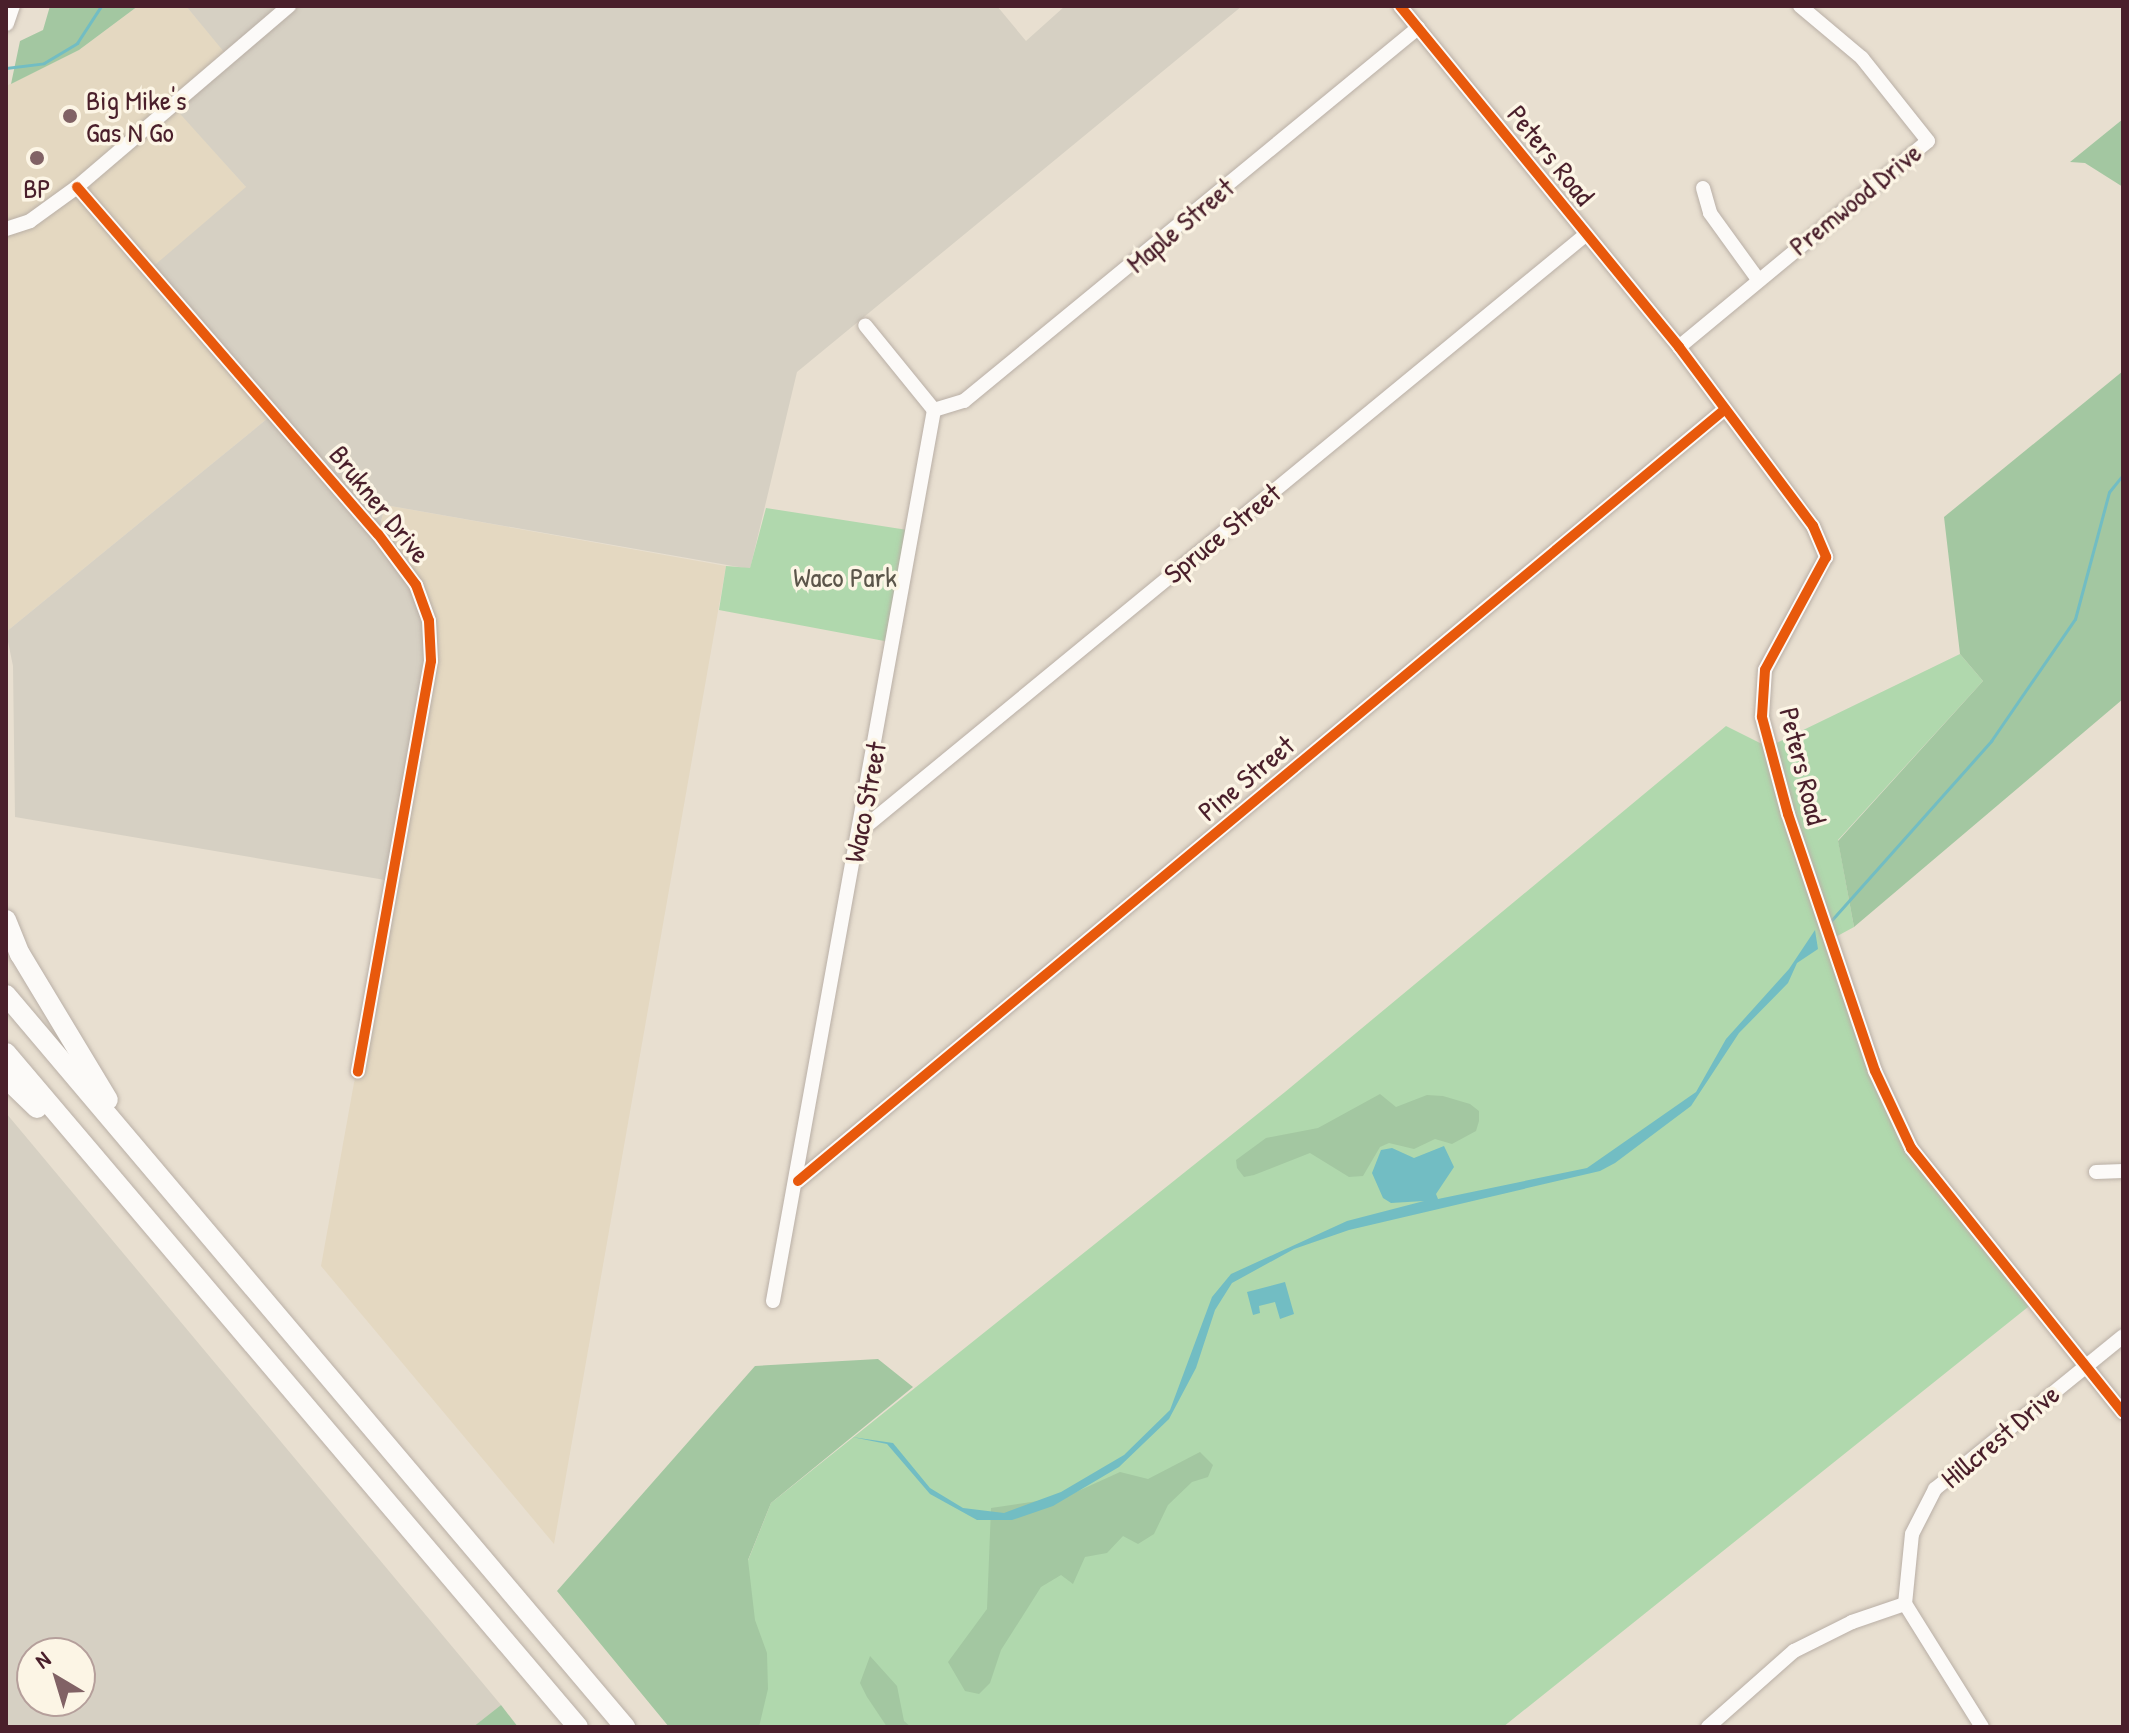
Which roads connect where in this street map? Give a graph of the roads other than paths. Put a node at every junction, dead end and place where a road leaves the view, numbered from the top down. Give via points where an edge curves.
1 (12, 6) edge
2 (289, 6) edge
3 (1400, 6) edge
4 (1800, 6) edge
5 (6, 23) edge
6 (1418, 28) junction
7 (77, 187) junction
8 (1703, 188) dead end
9 (6, 229) edge
10 (1584, 236) junction
11 (1757, 278) junction
12 (865, 325) dead end
13 (1679, 347) junction
14 (934, 410) junction
15 (1724, 410) junction
16 (860, 831) junction
17 (6, 920) edge
18 (6, 995) edge
19 (6, 1053) edge
20 (358, 1072) dead end
21 (6, 1078) edge
22 (154, 1170) junction
23 (2123, 1171) edge
24 (2096, 1172) dead end
25 (798, 1181) junction
26 (125, 1195) junction
27 (773, 1301) dead end
28 (2123, 1336) edge
29 (2085, 1365) junction
30 (2123, 1413) edge
31 (1905, 1604) junction
32 (578, 1727) edge
33 (625, 1727) edge
34 (1708, 1727) edge
35 (1982, 1727) edge

1 - 5 main road
2 - 7 street
3 - 6 street, Peters Road
4 - 11 street, Premwood Drive via 1862,58 1928,141
6 - 10 street, Peters Road
6 - 14 street, Maple Street via 964,401
7 - 9 street via 30,221
7 - 20 street, Brukner Drive via 378,534 416,585 429,621 431,661
8 - 11 street via 1710,213
10 - 13 street, Peters Road
10 - 16 street, Spruce Street
11 - 13 street, Premwood Drive
12 - 14 street
13 - 15 street, Peters Road
14 - 16 street, Waco Street
15 - 25 street, Pine Street
15 - 29 street, Peters Road via 1813,526 1826,557 1771,656 1762,692 1768,747 1875,1071 1911,1148
16 - 25 street, Waco Street
17 - 22 highway via 28,968
18 - 22 highway
19 - 26 highway
21 - 26 highway
22 - 33 highway
23 - 24 street
25 - 27 street, Waco Street
26 - 32 highway
28 - 29 street, Hillcrest Drive
29 - 30 street, Peters Road
29 - 31 street, Hillcrest Drive via 1935,1489 1912,1534
31 - 34 street via 1852,1622 1794,1651
31 - 35 street

